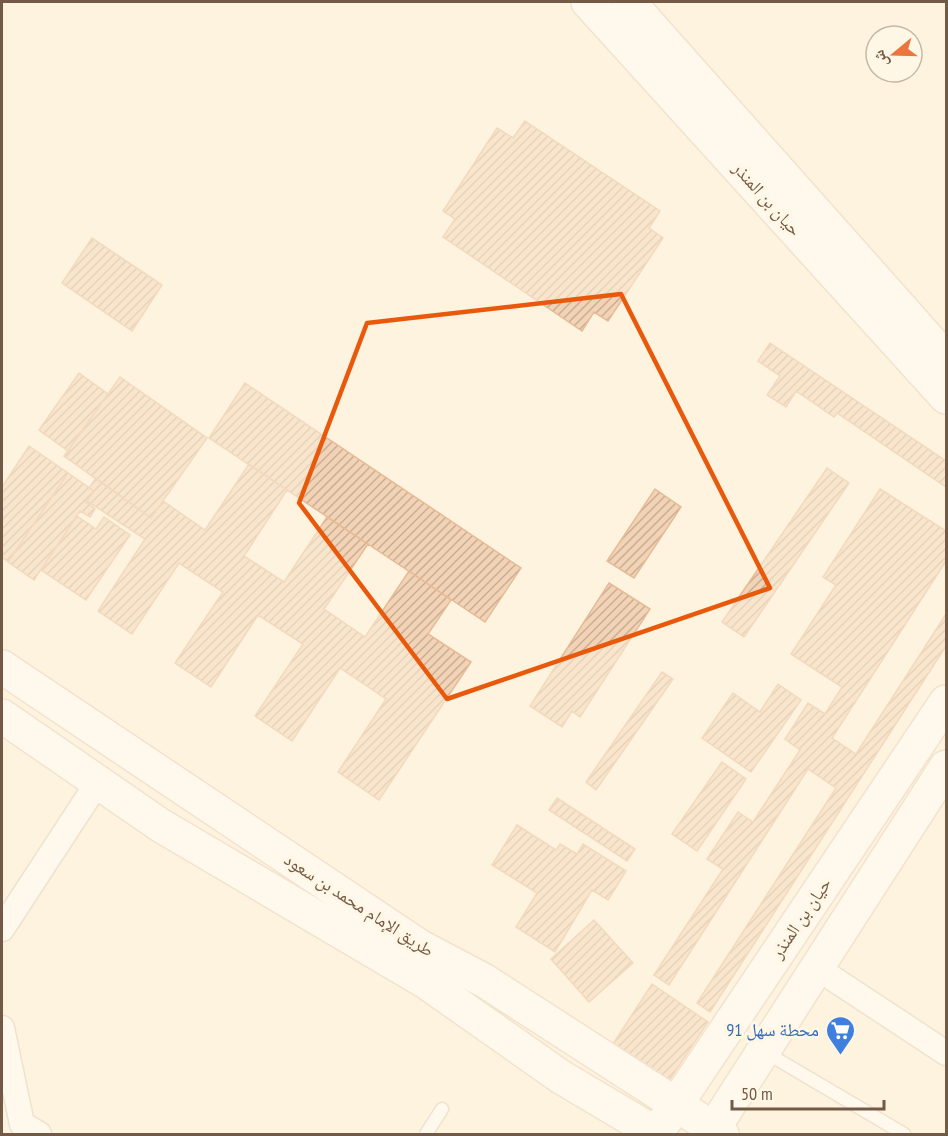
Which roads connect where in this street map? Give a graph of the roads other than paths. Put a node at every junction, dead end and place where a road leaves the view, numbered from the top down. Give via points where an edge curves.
1 (588, 2) edge
2 (629, 2) edge
3 (946, 359) edge
4 (946, 397) edge
5 (2, 667) edge
6 (946, 702) edge
7 (2, 716) edge
8 (946, 767) edge
9 (98, 782) junction
10 (2, 929) edge
11 (817, 968) junction
12 (2, 1028) edge
13 (764, 1051) junction
14 (946, 1053) edge
15 (676, 1104) junction
16 (442, 1109) dead end
17 (715, 1133) edge
18 (39, 1134) edge
19 (426, 1134) edge
20 (657, 1134) edge
21 (904, 1134) edge

1 - 4 street, حيان بن المنذر
2 - 3 street, حيان بن المنذر
5 - 15 street, طريق الإمام محمد بن سعود via 419,946 485,981
6 - 15 street, حيان بن المنذر
7 - 9 street, طريق الإمام محمد بن سعود
8 - 11 street
9 - 10 street
9 - 20 street, طريق الإمام محمد بن سعود via 160,825 426,982 561,1077
11 - 13 street
11 - 14 street
12 - 18 street via 22,1124
13 - 17 street
13 - 21 lane
15 - 17 street, طريق الإمام محمد بن سعود
15 - 20 street, حيان بن المنذر
16 - 19 lane

